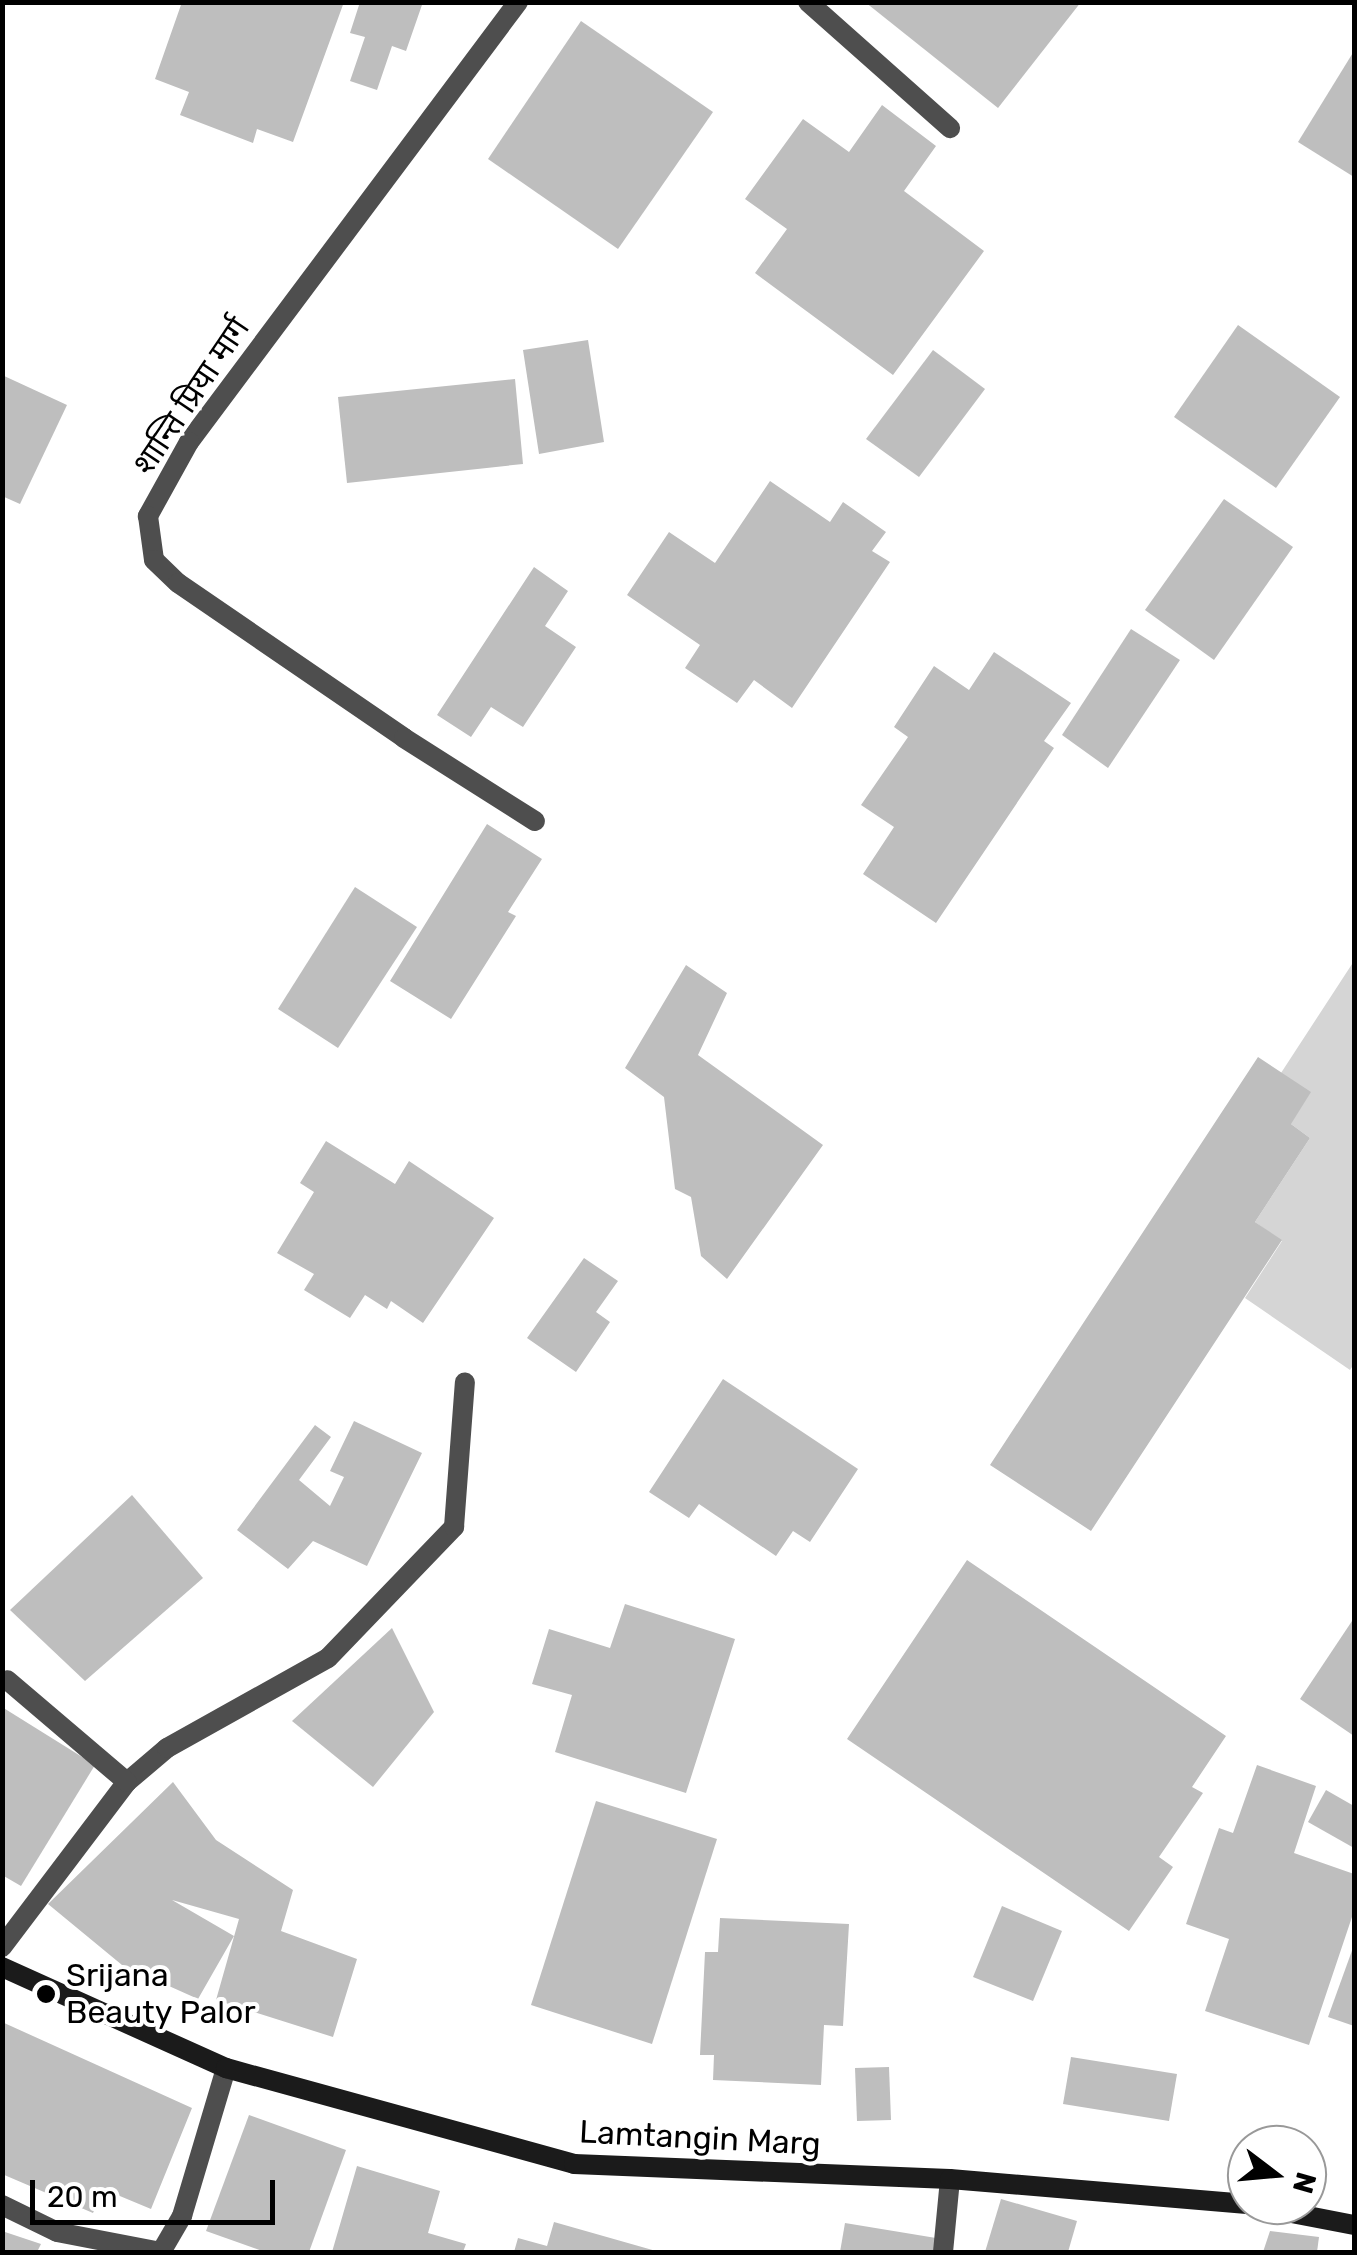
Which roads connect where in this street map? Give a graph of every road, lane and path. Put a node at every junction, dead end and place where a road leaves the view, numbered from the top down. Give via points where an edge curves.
1 (518, 2) edge
2 (808, 2) edge
3 (950, 128) dead end
4 (535, 820) dead end
5 (465, 1382) dead end
6 (7, 1680) dead end
7 (127, 1782) junction
8 (2, 1947) edge
9 (2, 1967) edge
10 (226, 2068) junction
11 (950, 2179) junction
12 (1227, 2203) edge
13 (2, 2204) edge
14 (1327, 2220) edge
15 (1354, 2225) edge
16 (943, 2252) edge

1 - 4 street, शान्ति प्रिया मार्ग via 189,442 148,516 154,560 178,583
2 - 3 street
5 - 7 street via 454,1528 328,1658 167,1748
6 - 7 street
7 - 8 street
9 - 10 street, Lamtangin Marg
10 - 11 street, Lamtangin Marg via 574,2164
10 - 13 street via 182,2216 161,2252 57,2232
11 - 12 street, Lamtangin Marg
11 - 16 street
14 - 15 street, Lamtangin Marg

